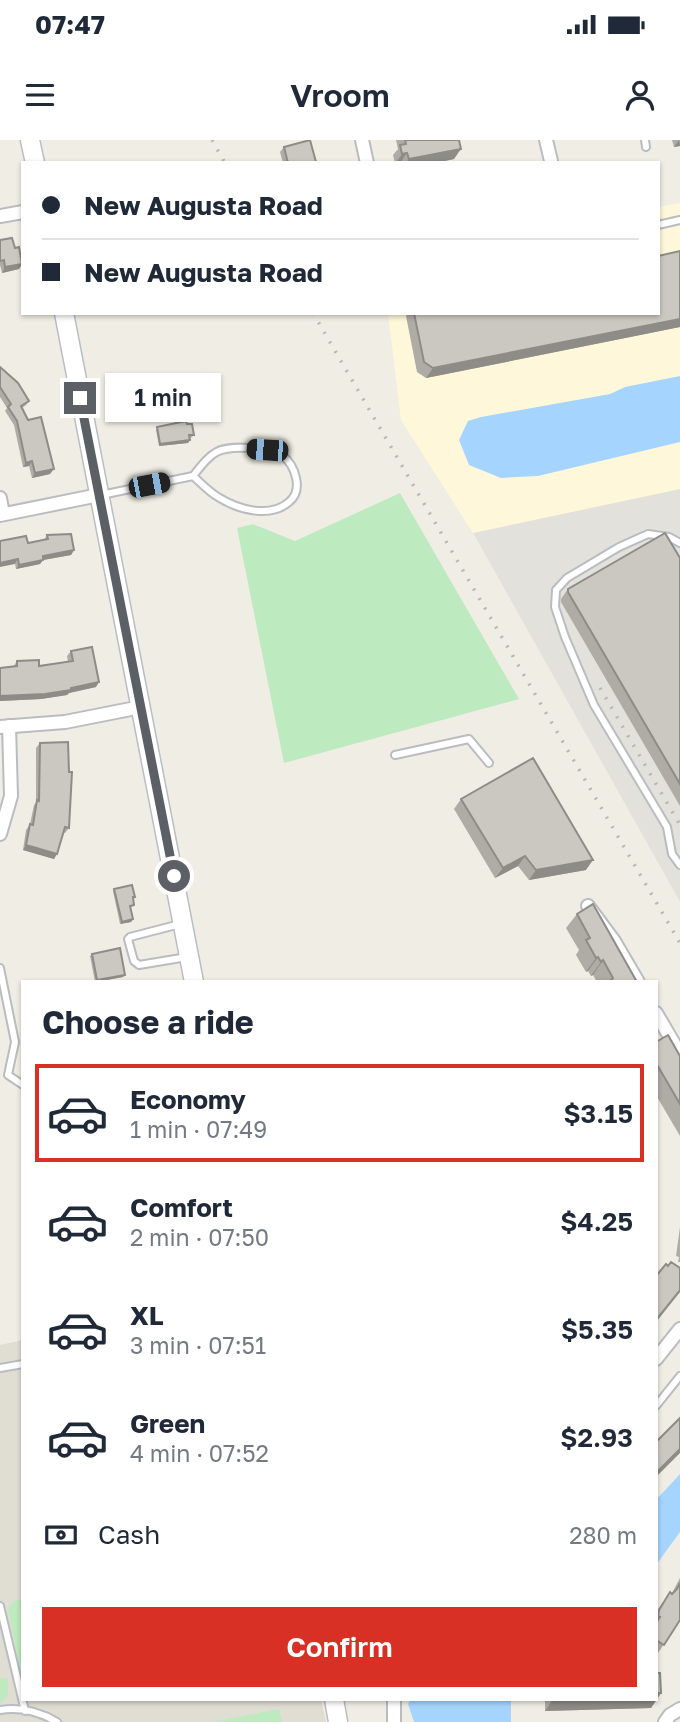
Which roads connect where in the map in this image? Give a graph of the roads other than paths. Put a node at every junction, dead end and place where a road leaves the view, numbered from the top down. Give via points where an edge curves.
1 (30, 140) edge
2 (362, 140) edge
3 (546, 140) edge
4 (35, 161) edge
5 (367, 161) edge
6 (551, 161) dead end
7 (21, 212) edge
8 (0, 216) edge
9 (680, 220) edge
10 (660, 225) edge
11 (64, 315) edge
12 (193, 477) junction
13 (99, 495) junction
14 (0, 498) edge
15 (2, 515) edge
16 (680, 543) edge
17 (141, 707) junction
18 (4, 726) edge
19 (395, 755) dead end
20 (489, 763) dead end
21 (0, 834) edge
22 (680, 865) edge
23 (588, 906) edge
24 (183, 924) junction
25 (189, 956) junction
26 (0, 968) edge
27 (194, 980) edge
28 (637, 980) edge
29 (658, 1016) edge
30 (680, 1054) edge
31 (21, 1084) edge
32 (680, 1329) edge
33 (658, 1356) edge
34 (21, 1364) edge
35 (0, 1368) edge
36 (680, 1376) edge
37 (658, 1404) edge
38 (0, 1606) edge
39 (21, 1694) edge
40 (23, 1701) edge
41 (334, 1701) edge
42 (394, 1701) edge
43 (680, 1709) edge
44 (0, 1710) edge
45 (25, 1711) junction
46 (57, 1722) edge
47 (338, 1722) edge
48 (394, 1722) edge
49 (665, 1722) edge

1 - 4 street
2 - 5 street
3 - 6 street
7 - 8 street
9 - 10 lane
11 - 13 street
12 - 12 lane via 216,497 258,512 289,503 297,484 294,470 280,454 239,447 209,455
12 - 13 lane
13 - 15 street
13 - 17 street
14 - 15 street
16 - 22 lane via 648,534 619,547 567,578 556,590 555,607 594,705 667,827 672,854
17 - 18 street via 65,722
17 - 24 street
18 - 21 street via 10,796
19 - 20 lane via 469,739
23 - 28 street
24 - 25 street
24 - 25 lane via 128,939 139,965
25 - 27 street
26 - 31 lane via 15,1042 8,1075
29 - 30 street
32 - 33 street
34 - 35 lane
36 - 37 lane
38 - 39 lane
40 - 45 lane
41 - 47 street
42 - 48 street
43 - 49 street
44 - 45 lane
45 - 46 lane

